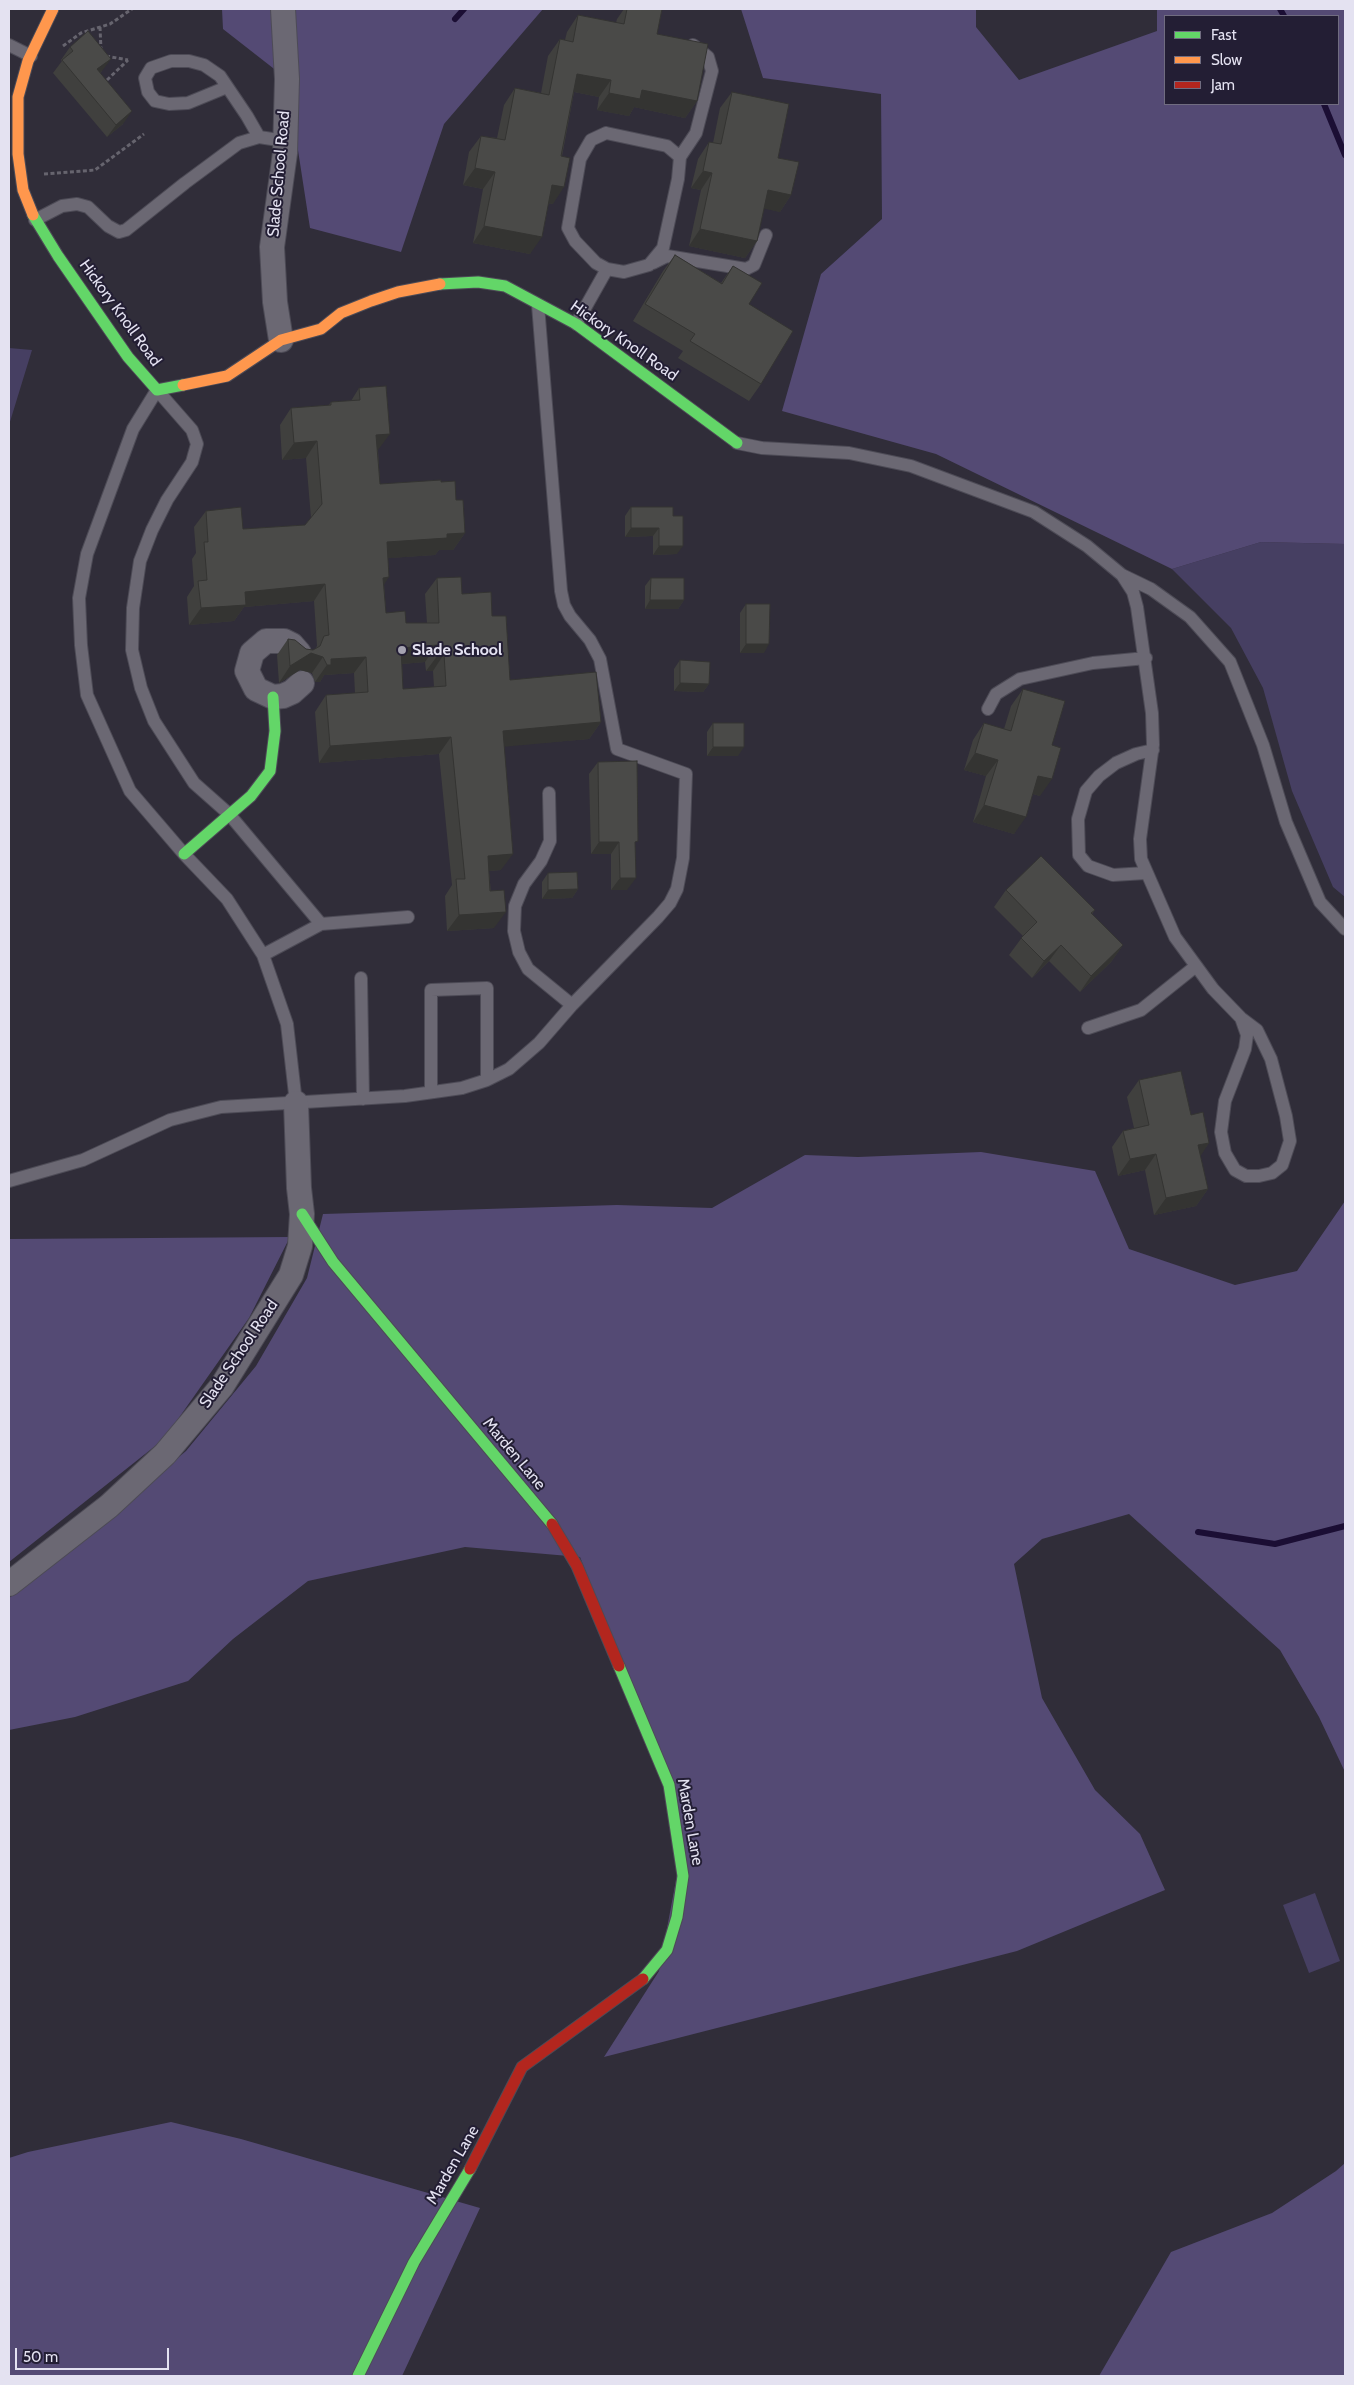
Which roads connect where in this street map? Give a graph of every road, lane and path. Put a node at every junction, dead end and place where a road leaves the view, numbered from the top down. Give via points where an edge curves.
1 (53, 9) edge
2 (132, 9) edge
3 (283, 9) edge
4 (100, 27) junction
5 (679, 42) edge
6 (9, 45) edge
7 (60, 48) dead end
8 (31, 56) junction
9 (106, 80) edge
10 (227, 87) junction
11 (144, 134) dead end
12 (259, 137) junction
13 (285, 141) junction
14 (680, 157) junction
15 (22, 178) junction
16 (35, 220) junction
17 (766, 235) dead end
18 (649, 265) junction
19 (607, 269) junction
20 (538, 303) junction
21 (576, 324) junction
22 (281, 340) junction
23 (157, 390) junction
24 (737, 443) joint
25 (1122, 575) junction
26 (300, 653) edge
27 (1146, 658) junction
28 (302, 683) dead end
29 (274, 697) junction
30 (988, 709) dead end
31 (1153, 750) junction
32 (549, 793) dead end
33 (230, 814) junction
34 (184, 854) junction
35 (1146, 873) junction
36 (408, 918) dead end
37 (321, 924) junction
38 (1345, 929) edge
39 (263, 955) junction
40 (1196, 966) junction
41 (362, 978) dead end
42 (572, 1005) junction
43 (1241, 1018) junction
44 (1088, 1028) dead end
45 (487, 1080) junction
46 (432, 1092) junction
47 (363, 1099) junction
48 (296, 1103) junction
49 (9, 1181) edge
50 (302, 1214) junction
51 (9, 1584) edge
52 (358, 2376) edge

1 - 8 street, Hickory Knoll Road
2 - 4 path via 118,20
3 - 13 street, Slade School Road via 287,79
4 - 7 path via 81,33
4 - 9 path via 102,53 128,60
5 - 14 lane via 693,45 708,57 712,71 696,132
6 - 8 lane
8 - 15 street, Hickory Knoll Road via 18,98 18,154
10 - 10 lane via 220,76 204,65 189,61 171,61 151,68 146,78 148,92 155,101 169,104 188,103
10 - 12 lane
11 - 15 path via 95,170
12 - 13 lane
12 - 16 lane via 239,143 126,230 119,232 88,207 77,204 62,206
13 - 22 street, Slade School Road via 272,247 274,302
14 - 18 lane via 663,248
14 - 19 lane via 667,146 643,139 606,132 591,140 580,160 568,228 574,241 596,263
15 - 16 street, Hickory Knoll Road
16 - 23 street, Hickory Knoll Road via 128,357
17 - 18 lane via 754,265 746,269 667,256
18 - 19 lane via 624,272
19 - 21 lane
20 - 21 street, Hickory Knoll Road
20 - 22 street, Hickory Knoll Road via 505,286 478,282 442,284 371,301 341,313 321,329
20 - 42 lane via 564,605 590,640 600,660 618,749 686,774 683,858 677,888 658,918
21 - 24 street, Hickory Knoll Road
22 - 23 street, Hickory Knoll Road via 227,376
23 - 33 lane via 192,430 197,444 192,462 168,500 140,561 133,608 132,650 141,688 164,738 194,783
23 - 34 lane via 133,429 87,554 80,598 81,645 87,694 130,790
24 - 25 lane via 762,448 849,453 911,466 1034,512 1087,546
25 - 27 lane via 1133,592
25 - 38 lane via 1151,589 1190,617 1230,662 1263,745 1286,822 1320,902
26 - 29 street via 292,644 275,639 258,646 252,653 247,671 250,681 256,689
27 - 30 lane via 1093,663 1020,679 996,694
27 - 31 lane
28 - 29 street via 292,692
29 - 33 street via 275,731 270,771 251,796
31 - 35 lane via 1140,839
31 - 35 lane via 1116,763 1098,776 1086,791 1078,819 1079,855 1088,866 1113,875
32 - 42 lane via 550,841 541,861 524,884 515,906 514,932 519,952 528,968
33 - 34 street
33 - 37 lane
34 - 39 lane via 227,899
35 - 40 lane via 1175,937
36 - 37 lane
37 - 39 lane
39 - 48 lane via 287,1024
40 - 43 lane
40 - 44 lane via 1141,1010
41 - 47 lane
42 - 45 lane via 539,1043 509,1069
43 - 43 lane via 1247,1035 1245,1049 1225,1101 1221,1132 1225,1153 1235,1170 1246,1176 1259,1176 1272,1173 1282,1165 1290,1141 1270,1059 1257,1030
45 - 46 lane
45 - 46 lane via 487,988 431,990
46 - 47 lane
47 - 48 lane
48 - 49 lane via 221,1107 170,1120 84,1160
48 - 50 street, Slade School Road
50 - 51 street, Slade School Road via 300,1246 291,1275 222,1386 165,1454 109,1506
50 - 52 street, Marden Lane via 333,1262 552,1524 577,1566 669,1785 683,1876 677,1917 667,1950 643,1979 522,2067 461,2186 414,2262

